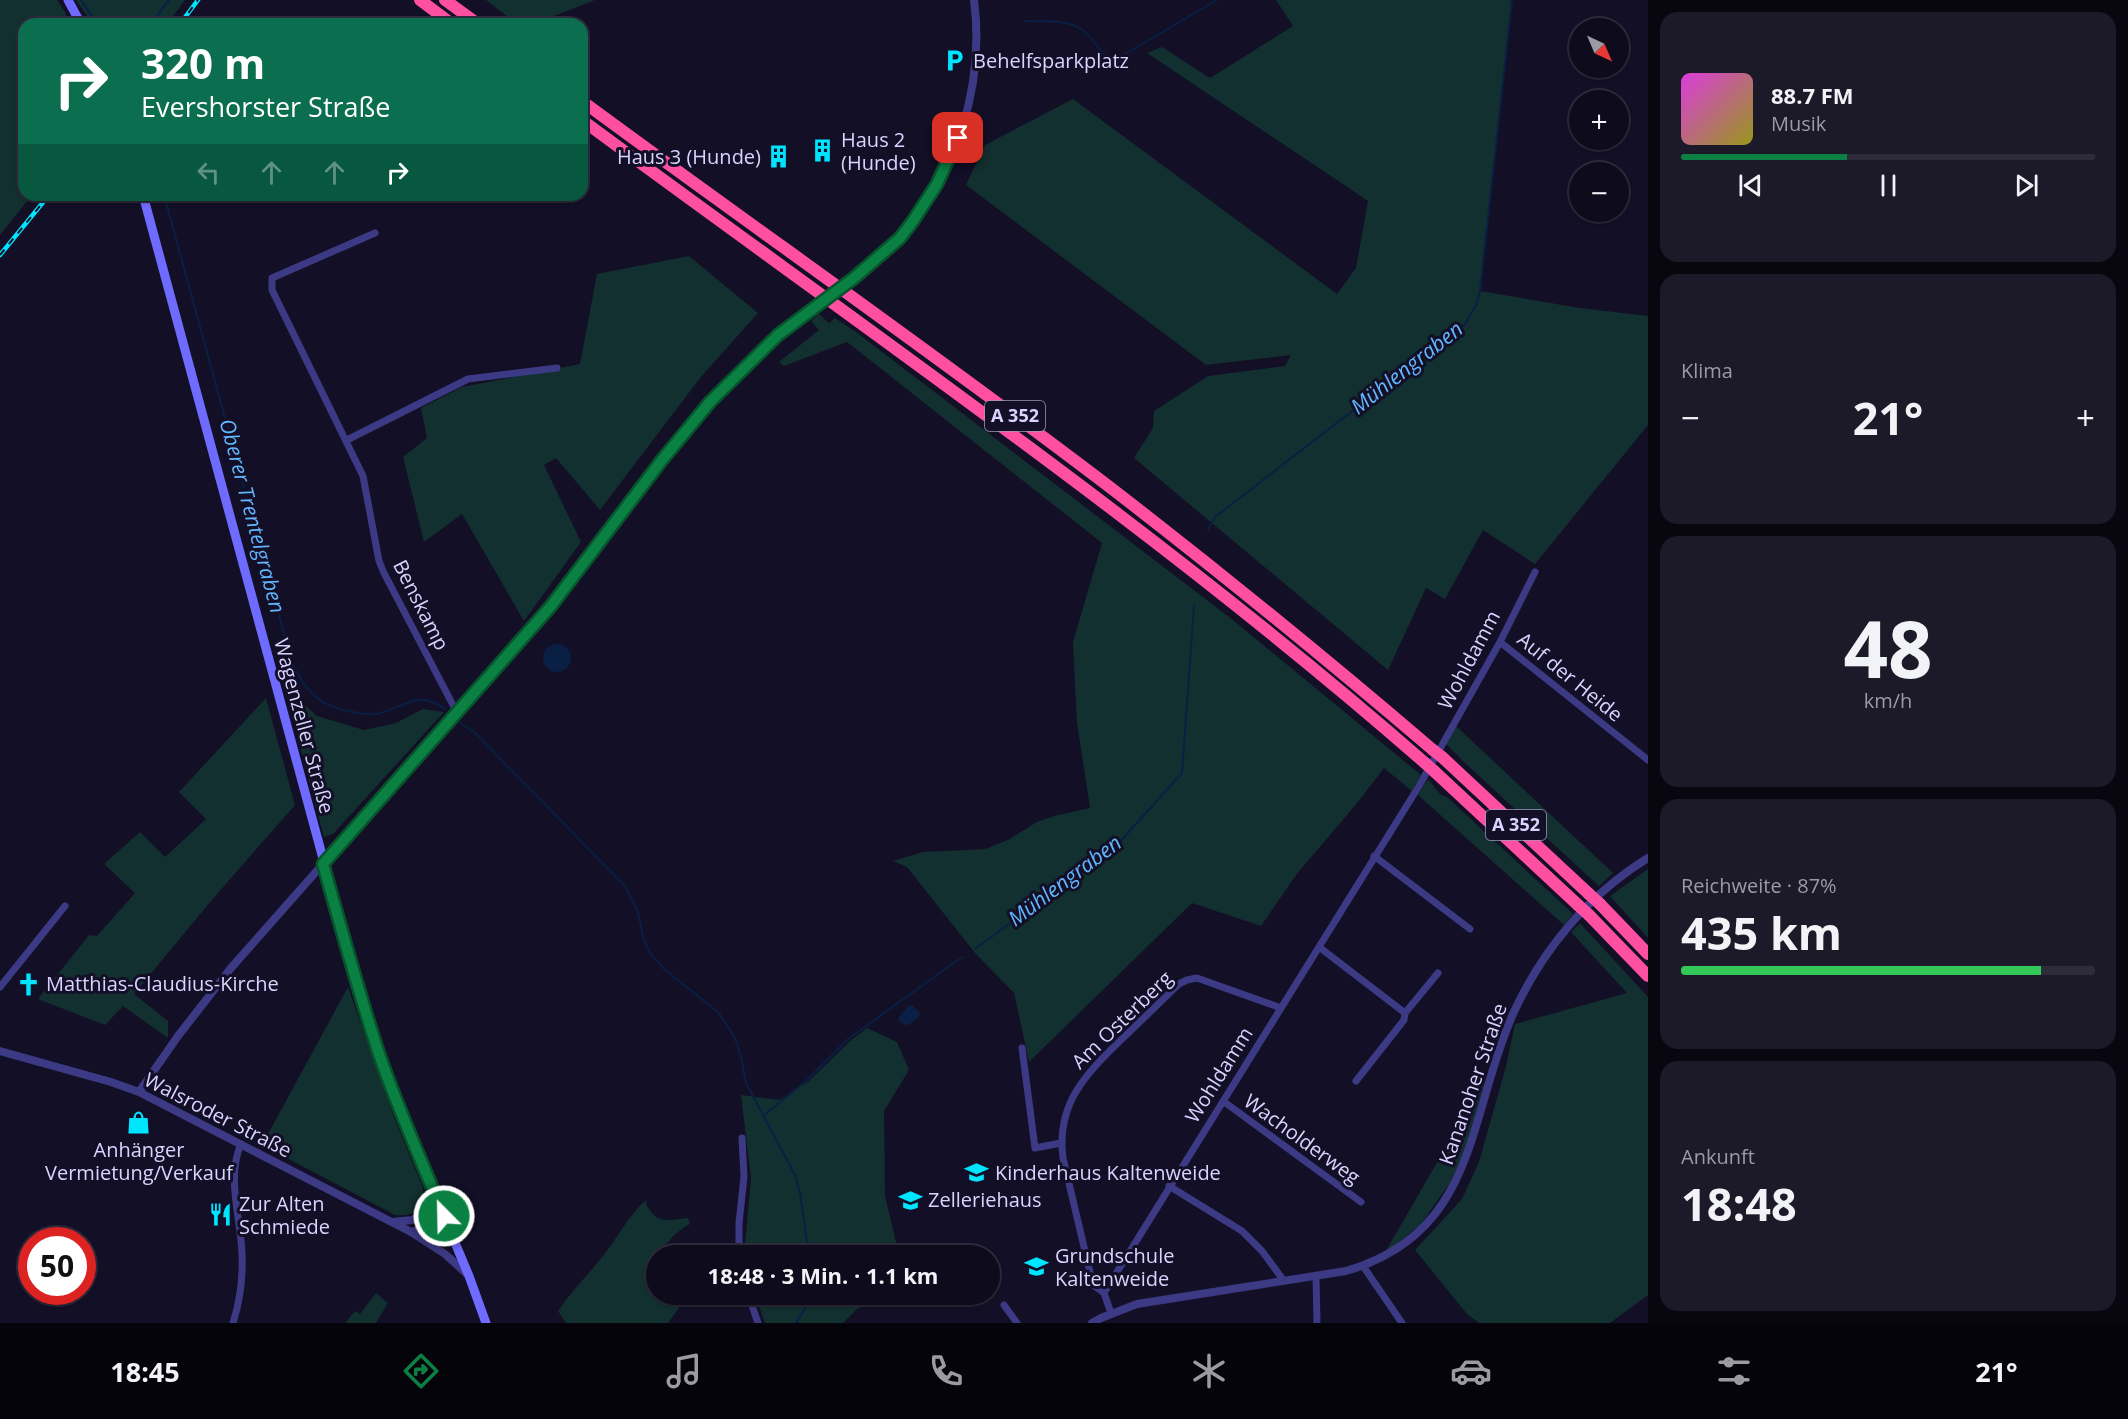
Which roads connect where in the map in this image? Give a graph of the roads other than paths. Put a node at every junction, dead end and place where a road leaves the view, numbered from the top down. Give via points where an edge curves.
1 (68, 0) edge
2 (420, 0) edge
3 (445, 0) edge
4 (974, 0) edge
5 (78, 18) edge
6 (444, 18) edge
7 (470, 18) edge
8 (588, 105) edge
9 (588, 124) edge
10 (145, 201) edge
11 (375, 233) dead end
12 (557, 368) dead end
13 (346, 440) junction
14 (1535, 572) dead end
15 (1500, 642) junction
16 (458, 711) junction
17 (1648, 760) edge
18 (1374, 856) junction
19 (1648, 858) edge
20 (323, 864) junction
21 (65, 906) dead end
22 (1470, 929) dead end
23 (1318, 947) junction
24 (1648, 954) edge
25 (1438, 973) dead end
26 (1648, 976) edge
27 (0, 987) edge
28 (1281, 1008) junction
29 (1405, 1013) junction
30 (1022, 1048) dead end
31 (0, 1051) edge
32 (1356, 1082) dead end
33 (139, 1092) junction
34 (1223, 1101) junction
35 (742, 1138) dead end
36 (1061, 1143) junction
37 (241, 1144) junction
38 (1169, 1186) junction
39 (1361, 1202) dead end
40 (443, 1212) junction
41 (393, 1222) junction
42 (411, 1232) junction
43 (739, 1245) edge
44 (1363, 1266) junction
45 (469, 1276) junction
46 (1316, 1276) junction
47 (1284, 1281) junction
48 (1104, 1293) junction
49 (751, 1305) edge
50 (1004, 1305) dead end
51 (1112, 1313) junction
52 (233, 1323) edge
53 (486, 1323) edge
54 (758, 1323) edge
55 (1017, 1323) edge
56 (1092, 1323) edge
57 (1317, 1323) edge
58 (1402, 1323) edge

1 - 5 main road
2 - 6 highway
3 - 7 highway
4 - 16 street, bridge via 973,77 965,116 948,164 913,221 886,252 760,352 710,402 551,606
8 - 24 highway, A 352, bridge via 974,386 1265,609 1437,754 1600,904
9 - 26 highway, A 352, bridge via 888,342 1256,620 1430,767 1578,904
10 - 20 main road, Wagenzeller Straße
11 - 13 street, Benskamp via 272,278 272,290
12 - 13 street via 468,379
13 - 16 street, Benskamp via 363,476 379,561
14 - 15 street, Wohldamm
15 - 17 street, Auf der Heide
15 - 18 street, Wohldamm via 1419,786
16 - 20 street
18 - 22 street
18 - 23 street, Wohldamm
19 - 44 street, Kananoher Straße via 1589,903 1527,986 1500,1048 1467,1157 1442,1206 1392,1253
20 - 33 street via 210,994
20 - 40 main road, Wagenzeller Straße via 380,1055
21 - 27 street
23 - 28 street, Wohldamm
23 - 29 street
25 - 29 street
28 - 34 street, Wohldamm
28 - 36 street, Am Osterberg via 1197,978 1179,984 1086,1075 1066,1111
29 - 32 street via 1404,1020
30 - 36 street via 1035,1148
31 - 33 street, Walsroder Straße
33 - 37 street, Walsroder Straße
34 - 38 street, Wohldamm
34 - 39 street, Wacholderweg
35 - 43 street via 744,1177
36 - 48 street, Am Osterberg via 1093,1284
37 - 41 street, Walsroder Straße
37 - 52 street via 234,1167 242,1266
38 - 47 street via 1242,1231
38 - 48 street, Wohldamm
40 - 41 street
40 - 42 street via 432,1227
40 - 45 main road, Wagenzeller Straße
41 - 42 street, Walsroder Straße
42 - 45 street, Walsroder Straße via 445,1254
44 - 46 street, Kananoher Straße
44 - 58 street
45 - 53 main road, Wagenzeller Straße
46 - 47 street, Kananoher Straße
46 - 57 street
47 - 51 street, Kananoher Straße via 1137,1304
48 - 51 street
49 - 54 street
50 - 55 street
51 - 56 street, Kananoher Straße

